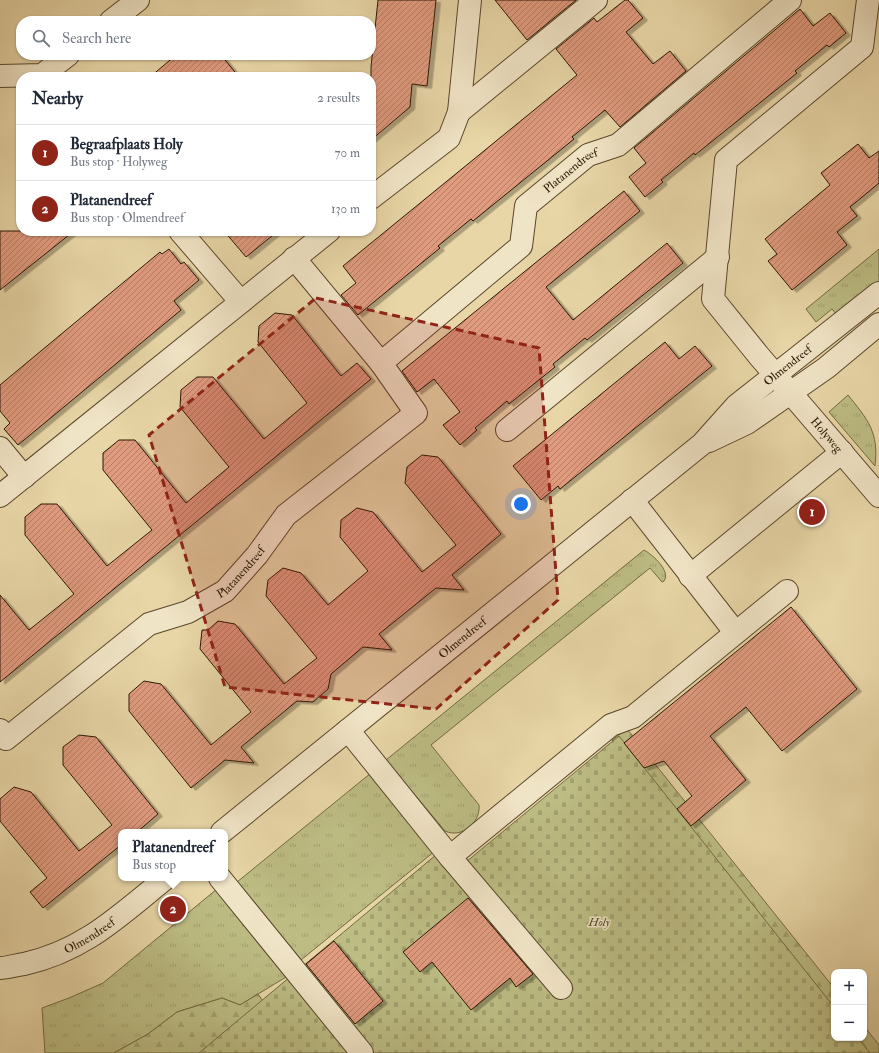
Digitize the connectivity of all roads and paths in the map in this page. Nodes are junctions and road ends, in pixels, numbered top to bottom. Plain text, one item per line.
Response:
1 (138, 0) edge
2 (470, 0) edge
3 (596, 0) edge
4 (790, 0) edge
5 (868, 0) edge
6 (117, 16) edge
7 (62, 60) edge
8 (47, 72) edge
9 (0, 76) edge
10 (16, 76) edge
11 (459, 112) junction
12 (376, 194) edge
13 (184, 236) edge
14 (323, 236) edge
15 (718, 257) junction
16 (294, 258) junction
17 (879, 293) edge
18 (241, 302) junction
19 (879, 324) edge
20 (381, 363) junction
21 (775, 374) junction
22 (790, 392) junction
23 (507, 430) dead end
24 (702, 444) junction
25 (0, 448) edge
26 (842, 452) junction
27 (24, 477) junction
28 (0, 496) edge
29 (879, 496) edge
30 (632, 500) junction
31 (690, 576) junction
32 (786, 591) dead end
33 (736, 632) junction
34 (0, 730) edge
35 (348, 730) junction
36 (226, 829) edge
37 (450, 857) junction
38 (162, 881) edge
39 (222, 881) edge
40 (0, 968) edge
41 (561, 988) dead end
42 (362, 1053) edge

1 - 6 street
2 - 11 street
3 - 11 street
4 - 20 street, Platanendreef
5 - 15 street
7 - 8 street
9 - 10 street
11 - 12 street
13 - 18 street
14 - 16 street
15 - 21 street
15 - 23 street
16 - 18 street
16 - 20 street, Platanendreef
17 - 21 street, Olmendreef
18 - 27 street
19 - 22 street, Olmendreef
20 - 34 street, Platanendreef
21 - 22 street, Holyweg
21 - 24 street, Olmendreef
22 - 24 street, Olmendreef
22 - 26 street, Holyweg
24 - 30 street, Olmendreef
25 - 27 street
26 - 29 street, Holyweg
26 - 31 street
27 - 28 street
30 - 31 street
30 - 35 street, Olmendreef
31 - 33 street
32 - 33 street
33 - 37 street
35 - 36 street, Olmendreef
35 - 37 street
37 - 41 street
38 - 40 street, Olmendreef
39 - 42 street

